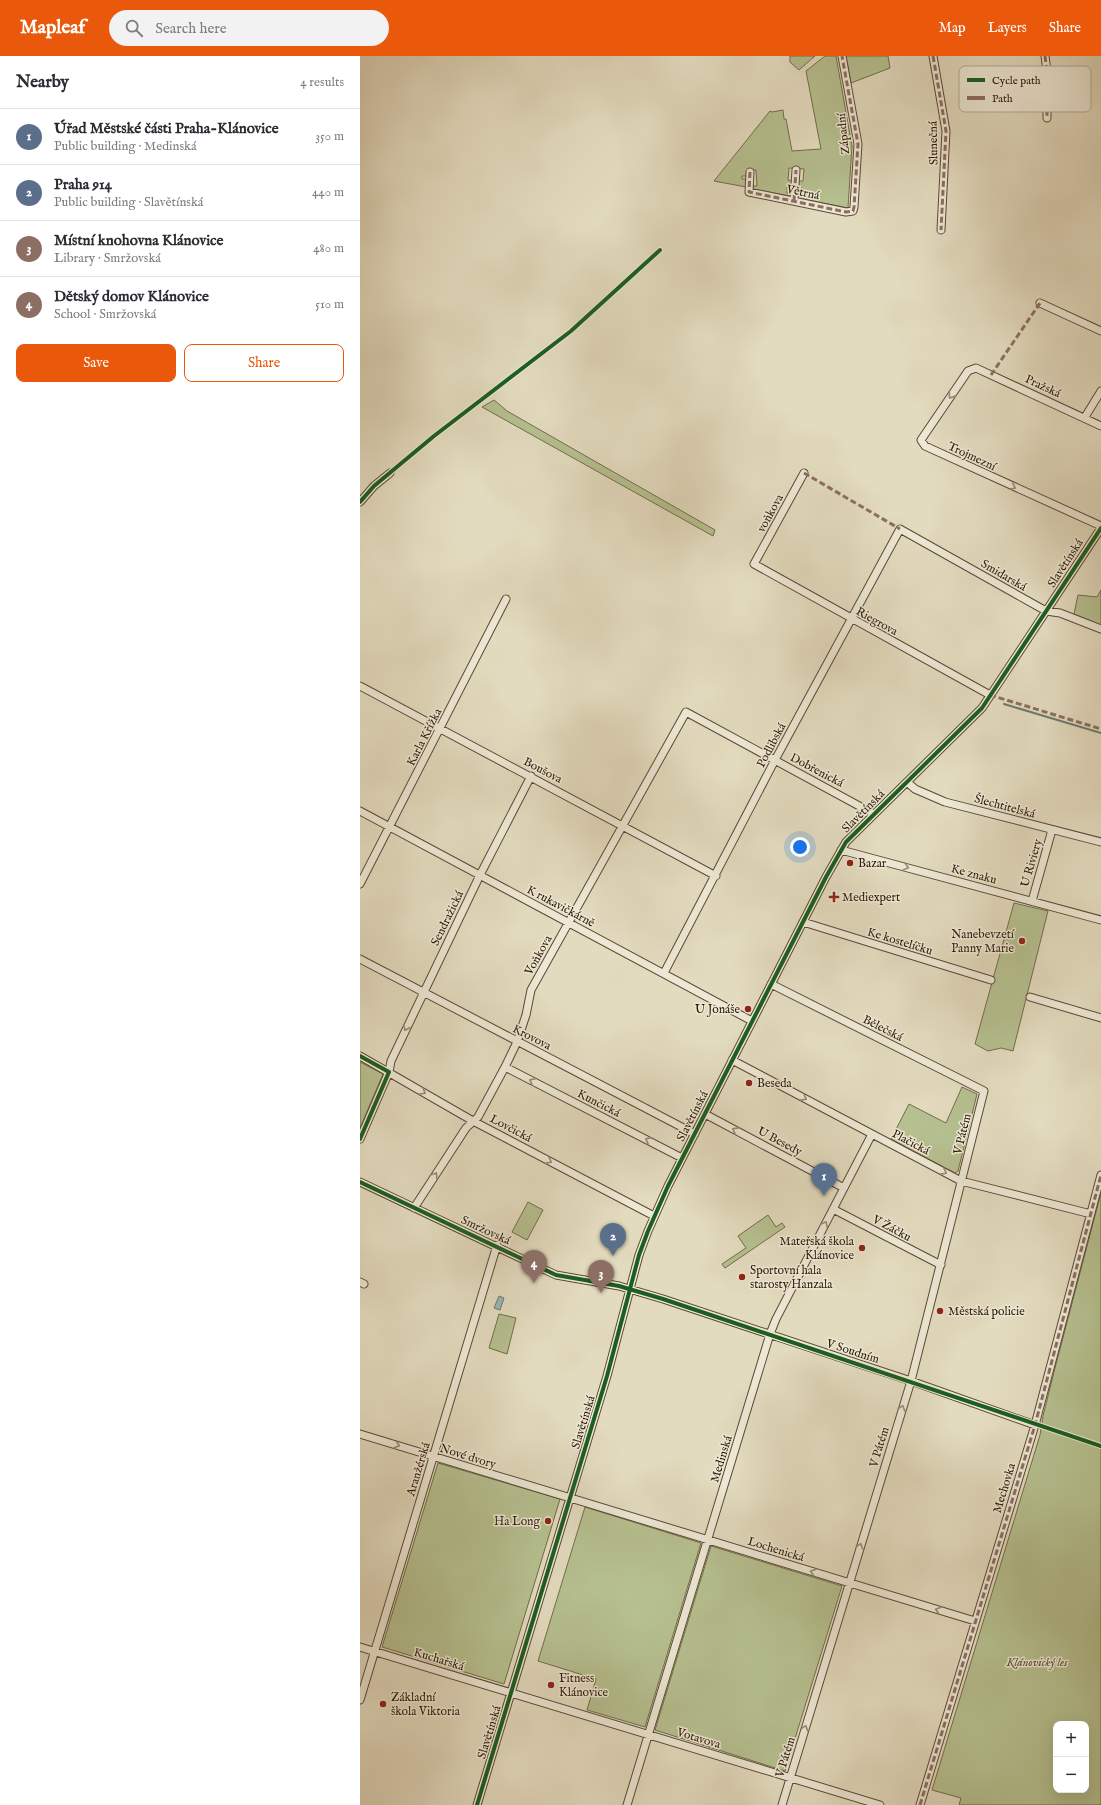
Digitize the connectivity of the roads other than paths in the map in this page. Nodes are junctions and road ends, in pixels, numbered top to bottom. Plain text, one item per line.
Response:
1 (842, 56) edge
2 (933, 56) edge
3 (1045, 56) edge
4 (1046, 66) edge
5 (1047, 112) edge
6 (1047, 118) dead end
7 (796, 170) dead end
8 (750, 172) dead end
9 (794, 201) junction
10 (853, 211) joint
11 (941, 230) dead end
12 (1040, 303) dead end
13 (1101, 331) edge
14 (976, 368) joint
15 (1101, 391) edge
16 (1085, 417) junction
17 (1101, 426) edge
18 (390, 473) dead end
19 (804, 473) dead end
20 (360, 502) edge
21 (1101, 527) edge
22 (900, 529) joint
23 (754, 564) joint
24 (506, 599) dead end
25 (1046, 611) junction
26 (851, 619) junction
27 (1101, 629) edge
28 (360, 686) edge
29 (990, 695) junction
30 (686, 712) joint
31 (441, 728) junction
32 (776, 760) junction
33 (531, 776) junction
34 (907, 782) junction
35 (360, 811) edge
36 (874, 814) junction
37 (624, 825) junction
38 (389, 827) junction
39 (1052, 830) junction
40 (1101, 842) edge
41 (841, 850) junction
42 (480, 875) junction
43 (716, 876) junction
44 (360, 884) edge
45 (1032, 901) junction
46 (1101, 920) edge
47 (803, 922) junction
48 (568, 923) junction
49 (360, 960) edge
50 (664, 973) junction
51 (991, 980) dead end
52 (771, 984) junction
53 (423, 993) junction
54 (1030, 997) dead end
55 (1101, 1018) edge
56 (752, 1021) junction
57 (517, 1042) junction
58 (360, 1056) edge
59 (732, 1060) junction
60 (505, 1067) junction
61 (389, 1072) junction
62 (984, 1091) joint
63 (705, 1114) junction
64 (473, 1121) junction
65 (694, 1134) junction
66 (872, 1134) junction
67 (360, 1139) edge
68 (682, 1158) junction
69 (1101, 1175) edge
70 (961, 1181) junction
71 (360, 1182) edge
72 (844, 1188) junction
73 (414, 1208) junction
74 (833, 1209) junction
75 (1091, 1214) junction
76 (654, 1216) junction
77 (497, 1246) junction
78 (941, 1265) junction
79 (630, 1289) junction
80 (663, 1299) joint
81 (770, 1334) junction
82 (911, 1381) junction
83 (1035, 1424) junction
84 (360, 1434) edge
85 (433, 1456) junction
86 (570, 1498) junction
87 (708, 1540) junction
88 (849, 1583) junction
89 (975, 1621) junction
90 (360, 1647) edge
91 (375, 1651) junction
92 (512, 1692) junction
93 (360, 1700) edge
94 (648, 1734) junction
95 (790, 1777) junction
96 (477, 1805) edge
97 (627, 1805) edge
98 (782, 1805) edge
99 (880, 1805) edge
100 (920, 1805) edge

1 - 10 street, Západní
2 - 11 street, Slunečná
3 - 4 street
5 - 6 street
7 - 9 street
8 - 9 street, Větrná
9 - 10 street, Větrná
12 - 13 street
14 - 16 street, Pražská
14 -> 21 street, Trojmezní
15 - 16 street
16 - 17 street, Pražská
18 - 20 street
19 - 23 street, voňkova
21 - 25 street, Slavětínská
22 - 25 street, Smidarská
22 - 26 street, Podlibská
23 - 26 street, Riegrova
24 - 31 street, Karla Křížka
25 - 27 street, Smidarská
25 - 29 street, Slavětínská
26 - 29 street, Riegrova
26 - 32 street, Podlibská
28 - 31 street, Boušova
29 - 34 street, Slavětínská
30 - 32 street, Dobřenická
30 - 37 street, Voňkova
31 - 33 street, Boušova
31 - 38 street, Karla Křížka
32 - 36 street, Dobřenická
32 - 43 street, Podlibská
33 - 37 street, Boušova
33 - 42 street, Sendražická
34 - 36 street, Slavětínská
34 - 39 street, Šlechtitelská
35 - 38 street, K rukavičkárně
36 - 41 street, Slavětínská
37 - 43 street, Boušova
37 - 48 street, Voňkova
38 - 42 street, K rukavičkárně
38 - 44 street, Karla Křížka
39 - 40 street, Šlechtitelská
39 - 45 street, U Riviery
41 -> 45 street, Ke znaku
41 - 47 street, Slavětínská
42 - 48 street, K rukavičkárně
42 - 53 street, Sendražická
43 - 50 street, Podlibská
45 - 46 street, Ke znaku
47 - 51 street, Ke kostelíčku
47 - 52 street, Slavětínská
48 - 50 street, K rukavičkárně
48 - 57 street, Voňkova
49 - 53 street, Krovova
50 - 56 street, K rukavičkárně
52 - 56 street, Slavětínská
52 - 62 street, Bělečská
53 - 57 street, Krovova
53 -> 61 street, Sendražická
54 - 55 street
56 - 59 street, Slavětínská
57 - 60 street, Voňkova
57 - 65 street, Krovova
58 - 61 street, Lovčická
59 - 63 street, Slavětínská
59 -> 66 street, Plačická
60 - 64 street, Voňkova
68 -> 60 street, Kunčická
61 -> 64 street, Lovčická
61 - 67 street, Sendražická
62 - 70 street, V Pátém
63 - 65 street, Slavětínská
72 -> 63 street, U Besedy
73 -> 64 street, Voňkova
64 -> 76 street, Lovčická
65 - 68 street, Slavětínská
66 -> 70 street, Plačická
66 - 72 street, Medinská
68 - 76 street, Slavětínská
69 - 75 street, Mechovka
70 - 75 street, Plačická
70 - 78 street, V Pátém
71 - 73 street, Smržovská
72 - 74 street, Medinská
73 - 77 street, Smržovská
74 - 78 street, V Žáčku
81 -> 74 street, Medinská
75 - 83 street, Mechovka
76 - 79 street, Slavětínská
77 - 79 street, Smržovská
77 - 85 street, Aranžérská
78 - 82 street, V Pátém
79 - 80 street, Smržovská
79 - 86 street, Slavětínská
80 - 81 street, V Soudním
81 - 82 street, V Soudním
81 - 87 street, Medinská
82 - 83 street, V Soudním
88 -> 82 street, V Pátém
83 - 89 street, Mechovka
84 -> 85 street, Nové dvory
85 - 86 street, Nové dvory
85 - 91 street, Aranžérská
86 - 87 street, Lochenická
86 - 92 street, Slavětínská
88 -> 87 street, Lochenická
87 - 94 street, Medinská
89 -> 88 street, Lochenická
95 -> 88 street, V Pátém
89 - 100 street, Mechovka
90 - 91 street, Kuchařská
91 - 92 street, Kuchařská
91 - 93 street, Aranžérská
92 - 94 street, Votavova
92 - 96 street, Slavětínská
94 - 95 street, Votavova
94 - 97 street, Medinská
95 - 98 street, V Pátém
95 - 99 street, Votavova

